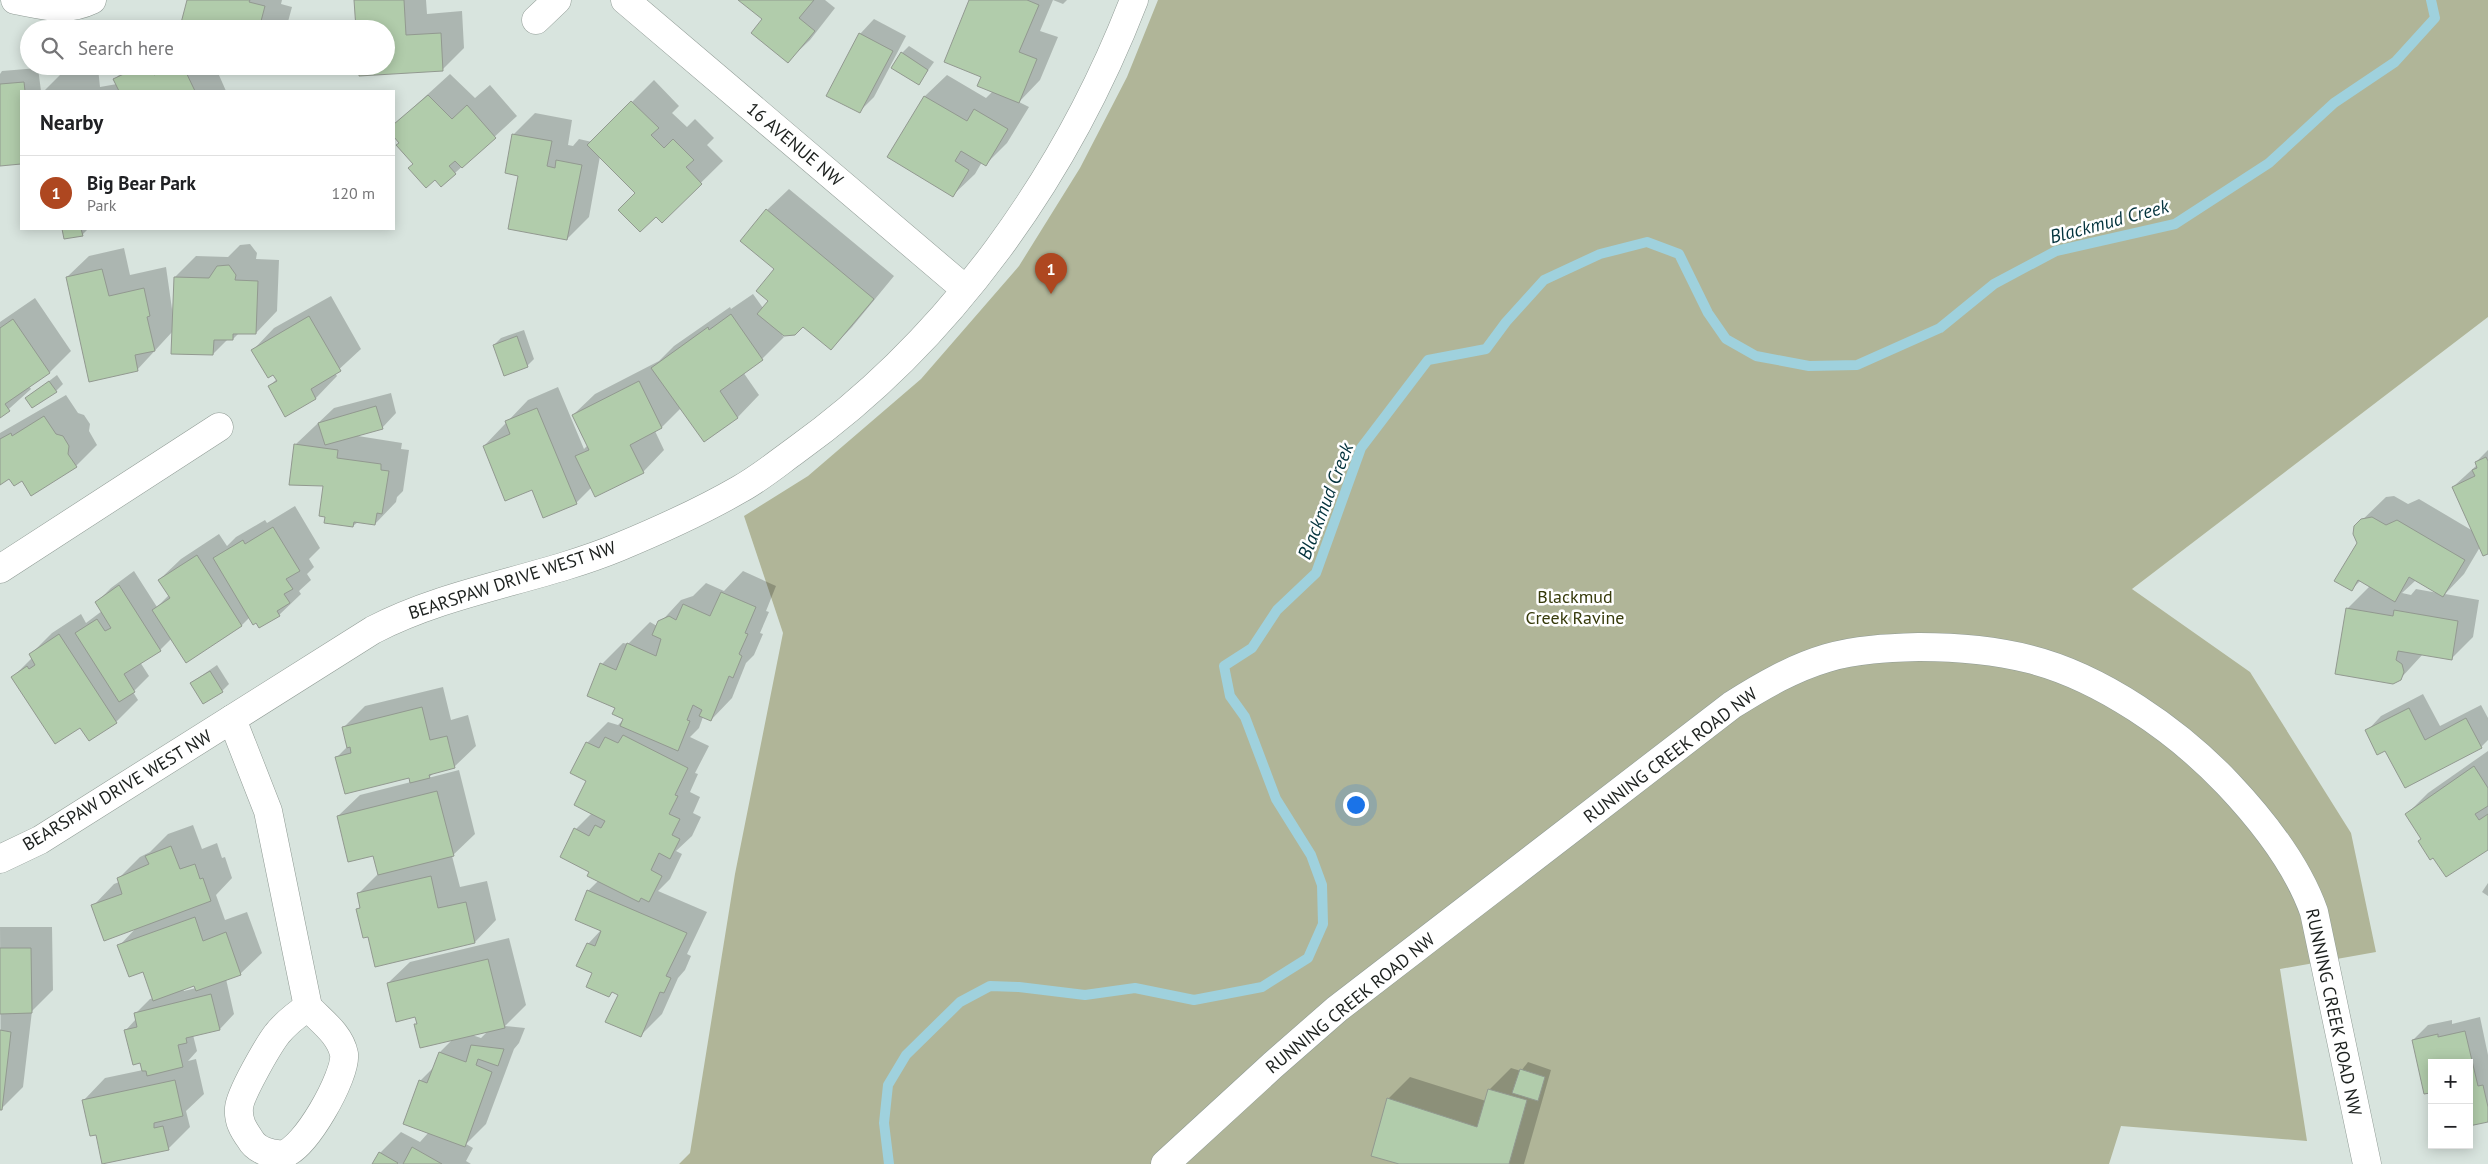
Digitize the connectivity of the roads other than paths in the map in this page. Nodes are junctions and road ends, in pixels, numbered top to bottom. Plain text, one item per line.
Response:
1 (15, 0) edge
2 (92, 0) edge
3 (557, 0) edge
4 (625, 0) edge
5 (1134, 0) edge
6 (536, 20) dead end
7 (965, 289) junction
8 (219, 427) dead end
9 (0, 569) edge
10 (232, 719) junction
11 (0, 859) edge
12 (308, 1007) junction
13 (1165, 1164) edge
14 (2367, 1164) edge

1 - 2 street
3 - 6 street
4 - 7 street, 16 AVENUE NW
5 - 7 street, BEARSPAW DRIVE WEST NW
7 - 10 street, BEARSPAW DRIVE WEST NW
8 - 9 street
10 - 11 street, BEARSPAW DRIVE WEST NW
10 - 12 street, BEARSPAW DRIVE WEST NW
12 - 12 street
13 - 14 street, RUNNING CREEK ROAD NW

